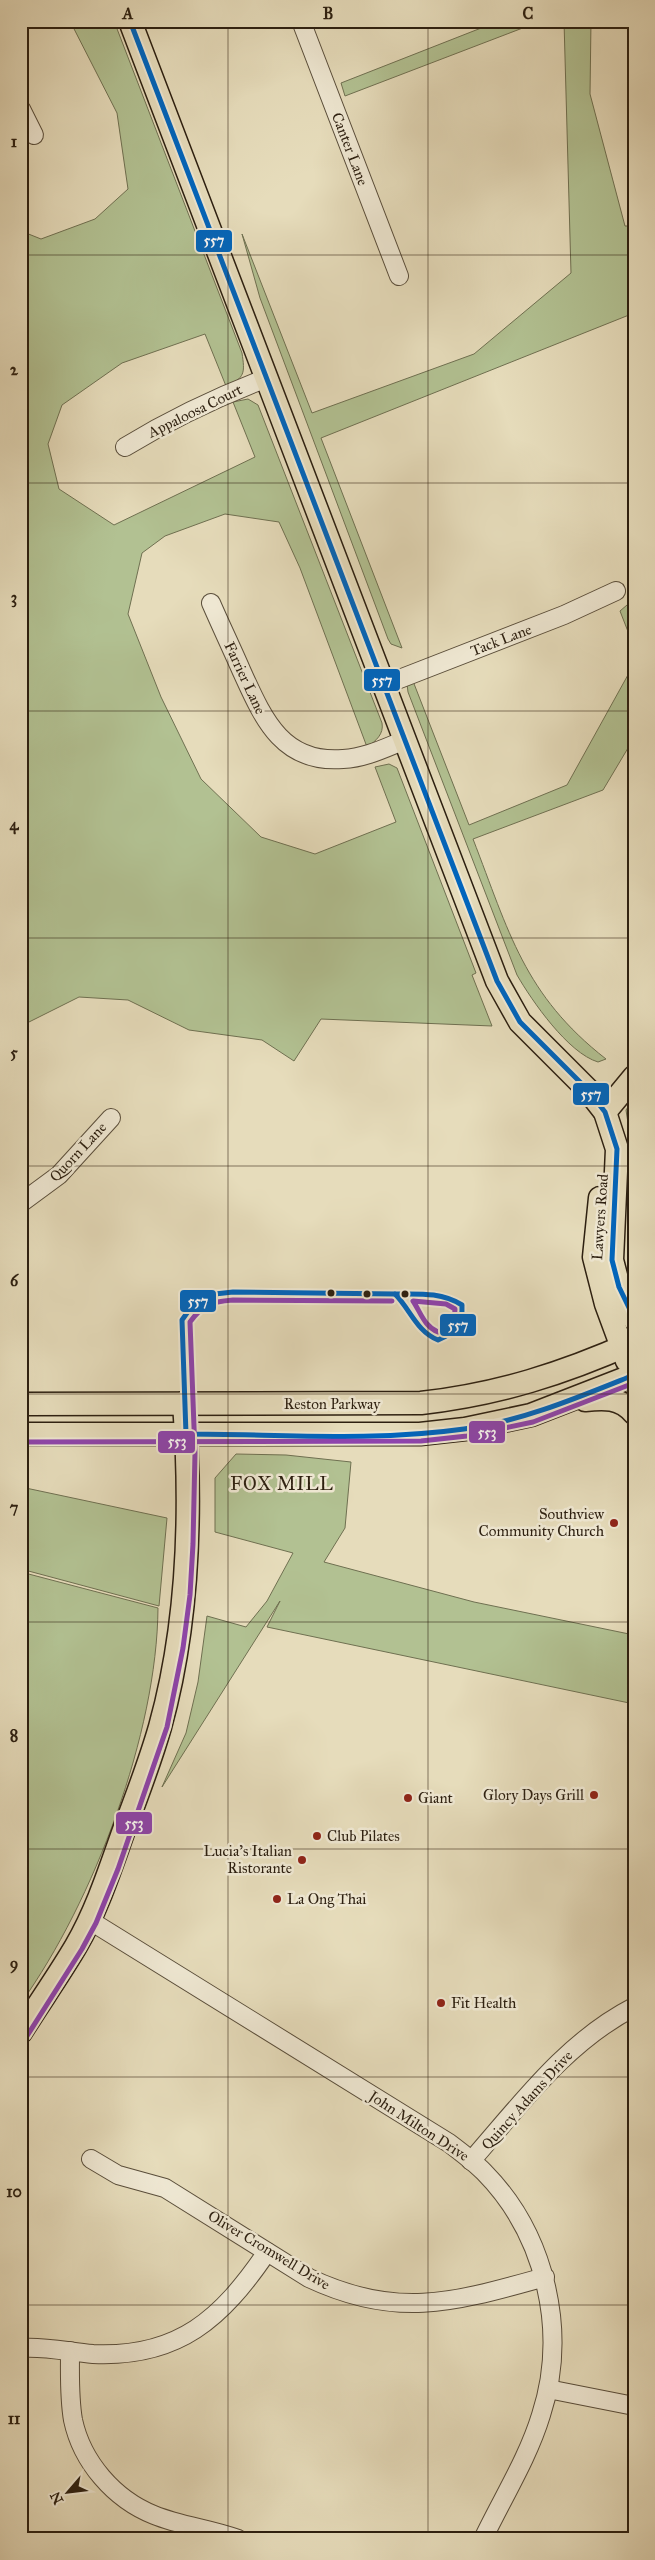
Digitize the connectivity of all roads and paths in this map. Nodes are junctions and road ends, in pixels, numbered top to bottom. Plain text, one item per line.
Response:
1 (130, 21) edge
2 (301, 21) edge
3 (21, 109) edge
4 (34, 135) dead end
5 (399, 276) dead end
6 (267, 378) junction
7 (125, 447) dead end
8 (616, 591) dead end
9 (211, 603) dead end
10 (384, 686) junction
11 (405, 740) junction
12 (634, 1077) edge
13 (605, 1112) junction
14 (110, 1118) dead end
15 (21, 1203) edge
16 (634, 1319) edge
17 (628, 1345) edge
18 (633, 1377) edge
19 (184, 1403) junction
20 (21, 1404) edge
21 (562, 1404) junction
22 (634, 1413) edge
23 (21, 1434) edge
24 (186, 1434) junction
25 (89, 1920) junction
26 (634, 2007) edge
27 (21, 2032) edge
28 (91, 2159) dead end
29 (472, 2161) junction
30 (267, 2252) junction
31 (545, 2278) junction
32 (21, 2348) edge
33 (70, 2351) junction
34 (548, 2389) junction
35 (634, 2406) edge
36 (238, 2539) edge
37 (483, 2539) edge

1 - 6 main road, Lawyers Road
2 - 5 street, Canter Lane
3 - 4 street
6 - 7 street, Appaloosa Court
6 - 10 main road, Lawyers Road
8 - 10 street, Tack Lane
9 - 11 street, Farrier Lane
10 - 11 main road, Lawyers Road
11 - 13 main road, Lawyers Road
12 - 13 main road
13 - 16 main road, Lawyers Road
13 - 17 main road, Lawyers Road
14 - 15 street, Quorn Lane
17 - 18 main road, Lawyers Road
17 - 19 main road, Reston Parkway
18 - 21 main road, Reston Parkway
19 - 20 main road, Reston Parkway
19 - 24 main road
21 - 22 main road
21 - 24 main road, Reston Parkway
23 - 24 main road, Reston Parkway
24 - 25 main road
25 - 27 main road
25 - 29 street, John Milton Drive
26 - 29 street, Quincy Adams Drive
28 - 30 street, Oliver Cromwell Drive
29 - 31 street, John Milton Drive
30 - 31 street, Oliver Cromwell Drive
30 - 33 street
31 - 34 street, John Milton Drive
32 - 33 street
33 - 36 street
34 - 35 street
34 - 37 street, John Milton Drive

